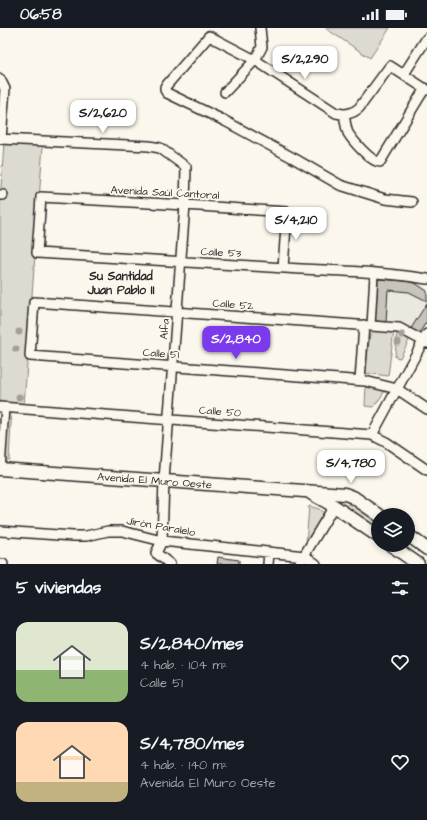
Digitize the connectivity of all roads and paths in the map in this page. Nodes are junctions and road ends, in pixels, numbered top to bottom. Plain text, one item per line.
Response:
1 (260, 28) edge
2 (427, 38) edge
3 (255, 60) junction
4 (404, 74) junction
5 (0, 79) edge
6 (2, 89) edge
7 (426, 89) edge
8 (225, 92) dead end
9 (344, 114) junction
10 (0, 139) edge
11 (412, 202) dead end
12 (185, 205) junction
13 (38, 253) joint
14 (181, 262) junction
15 (283, 268) junction
16 (374, 274) junction
17 (427, 279) edge
18 (177, 312) junction
19 (367, 325) junction
20 (426, 339) edge
21 (30, 356) joint
22 (173, 365) junction
23 (360, 380) junction
24 (396, 389) junction
25 (3, 407) edge
26 (427, 409) edge
27 (169, 419) junction
28 (372, 435) junction
29 (427, 470) edge
30 (0, 472) edge
31 (164, 480) junction
32 (309, 492) junction
33 (334, 506) junction
34 (371, 509) edge
35 (0, 530) edge
36 (371, 531) edge
37 (162, 541) junction
38 (415, 541) edge
39 (427, 549) edge
40 (401, 552) edge
41 (270, 553) junction
42 (304, 556) junction
43 (170, 564) edge
44 (268, 564) edge
45 (299, 564) edge
46 (316, 564) edge
47 (418, 564) edge

1 - 3 street
2 - 4 street
3 - 8 street
3 - 9 street
3 - 11 street
4 - 7 street
4 - 9 street
5 - 6 street
6 - 10 street
7 - 9 street
10 - 12 street, Alfa
12 - 13 street, Avenida Saúl Cantoral
12 - 14 street, Alfa
12 - 15 street, Avenida Saúl Cantoral
13 - 14 street, Calle 53
14 - 15 street, Calle 53
14 - 18 street, Alfa
15 - 16 street, Calle 53
16 - 17 street, Calle 53
16 - 19 street
18 - 19 street, Calle 52
18 - 21 street, Calle 52
18 - 22 street, Alfa
19 - 20 street, Calle 52
19 - 23 street
20 - 24 street
21 - 22 street, Calle 51
22 - 23 street, Calle 51
22 - 27 street, Alfa
23 - 24 street, Calle 51
24 - 26 street, Calle 51
24 - 28 street
25 - 27 street, Calle 50
25 - 30 street
27 - 28 street, Calle 50
27 - 31 street, Alfa
28 - 29 street, Calle 50
30 - 31 street, Avenida El Muro Oeste
31 - 32 street, Avenida El Muro Oeste
31 - 37 street, Alfa
32 - 33 street, Avenida El Muro Oeste
32 - 34 street, Avenida El Muro Oeste
33 - 36 street, Avenida El Muro Oeste
33 - 42 street
35 - 37 street, Jirón Paralelo
37 - 41 street, Jirón Paralelo
37 - 43 street, Alfa
38 - 39 street
40 - 47 street
41 - 42 street, Jirón Paralelo
41 - 44 street
42 - 45 street
42 - 46 street, Jirón Paralelo

